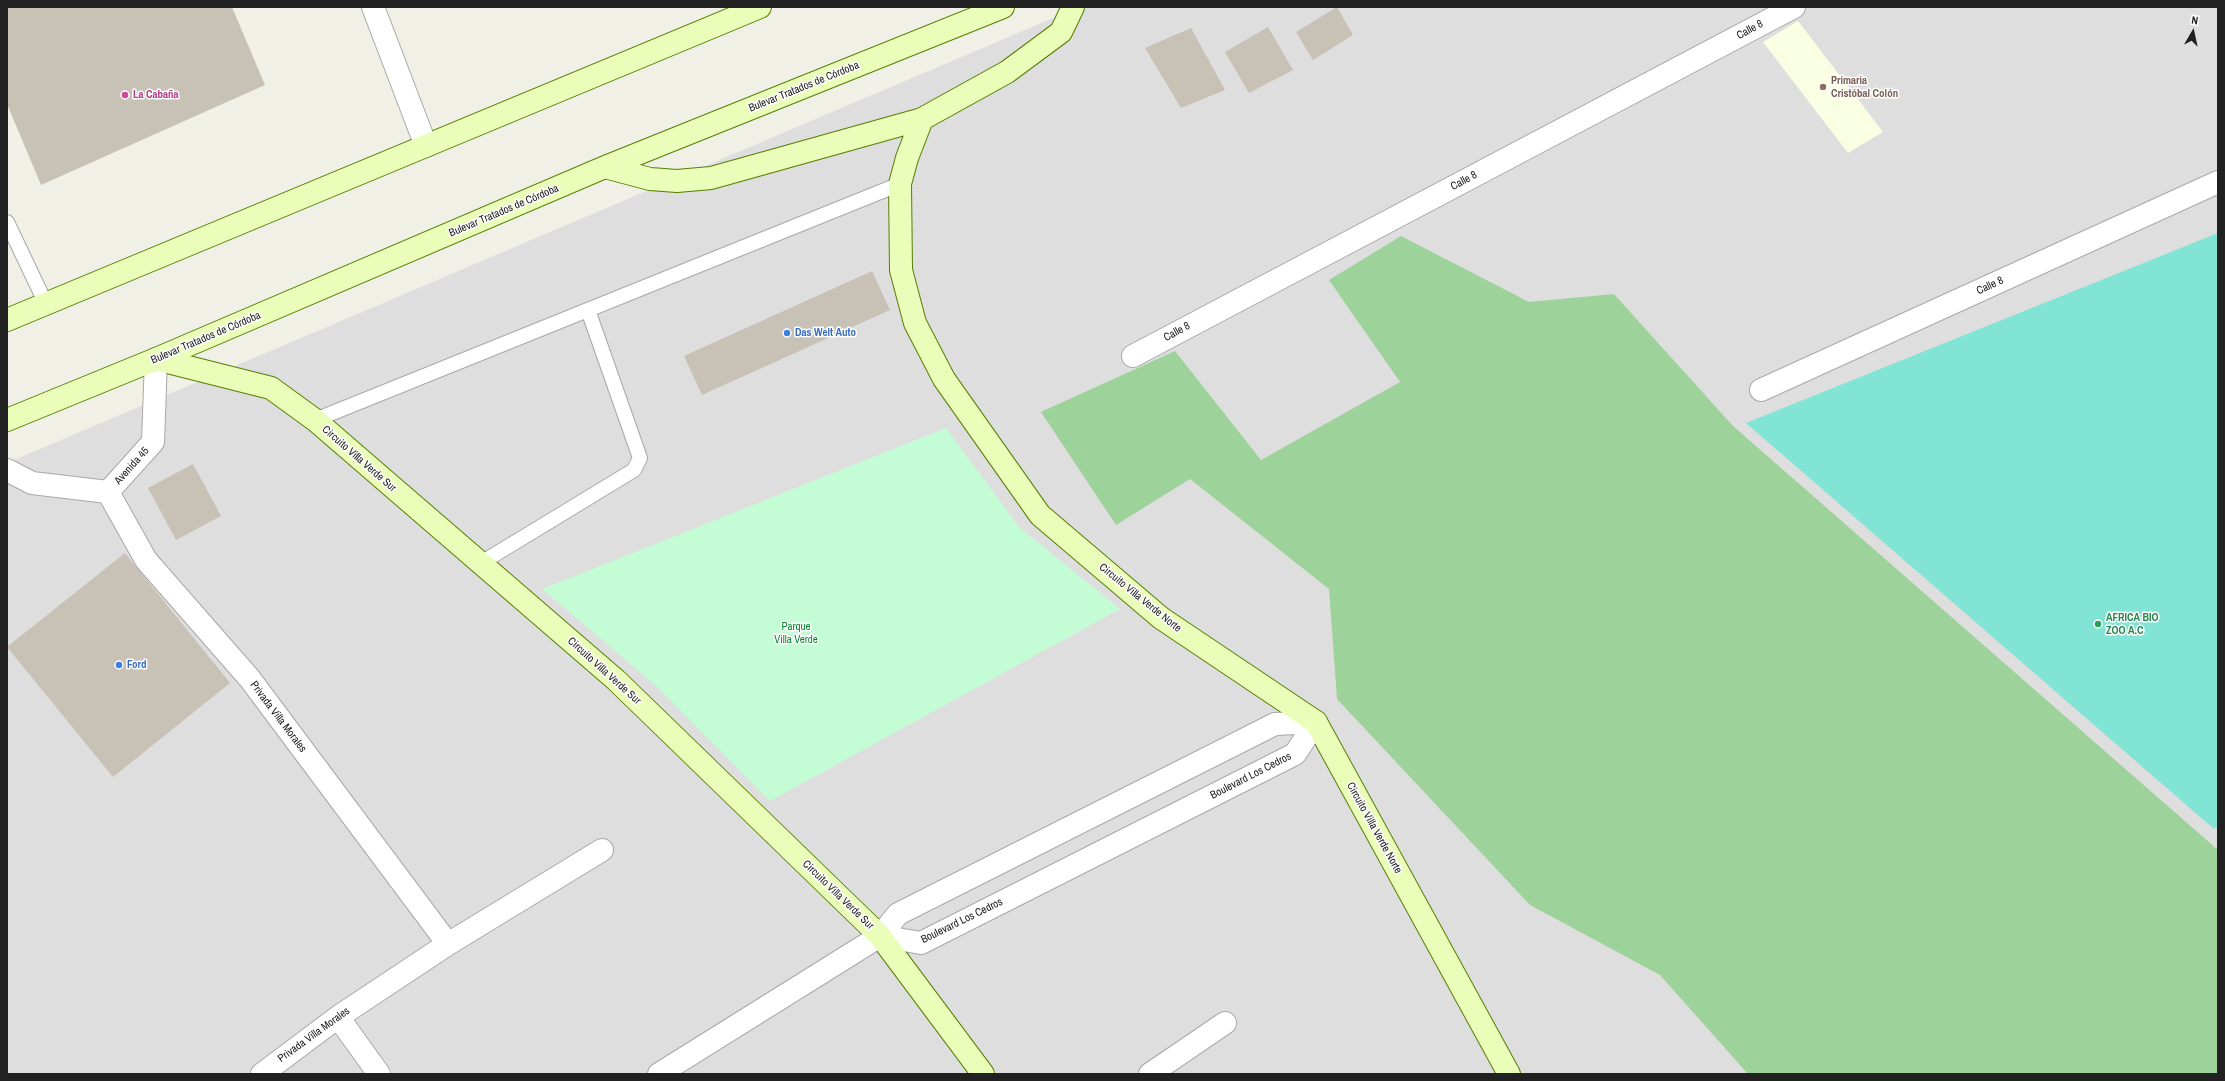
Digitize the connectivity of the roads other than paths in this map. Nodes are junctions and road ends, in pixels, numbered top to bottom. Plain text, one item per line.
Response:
1 (373, 7) edge
2 (760, 7) edge
3 (1003, 7) edge
4 (1073, 7) edge
5 (1794, 7) edge
6 (922, 119) junction
7 (426, 146) junction
8 (605, 167) junction
9 (2218, 182) edge
10 (900, 184) junction
11 (7, 222) edge
12 (46, 304) junction
13 (588, 310) junction
14 (7, 320) edge
15 (1133, 356) dead end
16 (156, 359) junction
17 (1761, 390) dead end
18 (7, 420) edge
19 (315, 420) junction
20 (7, 470) edge
21 (108, 492) junction
22 (480, 563) junction
23 (1316, 722) junction
24 (602, 850) dead end
25 (880, 936) junction
26 (448, 944) junction
27 (338, 1017) junction
28 (1225, 1023) dead end
29 (262, 1074) edge
30 (379, 1074) edge
31 (659, 1074) edge
32 (984, 1074) edge
33 (1150, 1074) edge
34 (1509, 1074) edge

1 - 7 street
2 - 7 main road
3 - 8 main road, Bulevar Tratados de Córdoba
4 - 6 main road
5 - 15 street, Calle 8
6 - 8 main road
6 - 10 main road, Circuito Villa Verde Norte
7 - 12 main road
8 - 16 main road, Bulevar Tratados de Córdoba
9 - 17 street, Calle 8
10 - 13 lane
10 - 23 main road, Circuito Villa Verde Norte
11 - 12 lane
12 - 14 main road
13 - 19 lane
13 - 22 lane
16 - 18 main road, Bulevar Tratados de Córdoba
16 - 19 main road, Circuito Villa Verde Sur
16 - 21 street, Avenida 45
19 - 22 main road, Circuito Villa Verde Sur
20 - 21 street, Avenida 45
21 - 26 street, Privada Villa Morales
22 - 25 main road, Circuito Villa Verde Sur
23 - 25 street
23 - 25 street, Boulevard Los Cedros
23 - 34 main road, Circuito Villa Verde Norte
24 - 26 street, Privada Villa Morales
25 - 31 street
25 - 32 main road, Circuito Villa Verde Sur
26 - 27 street, Privada Villa Morales
27 - 29 street, Privada Villa Morales
27 - 30 street
28 - 33 street

